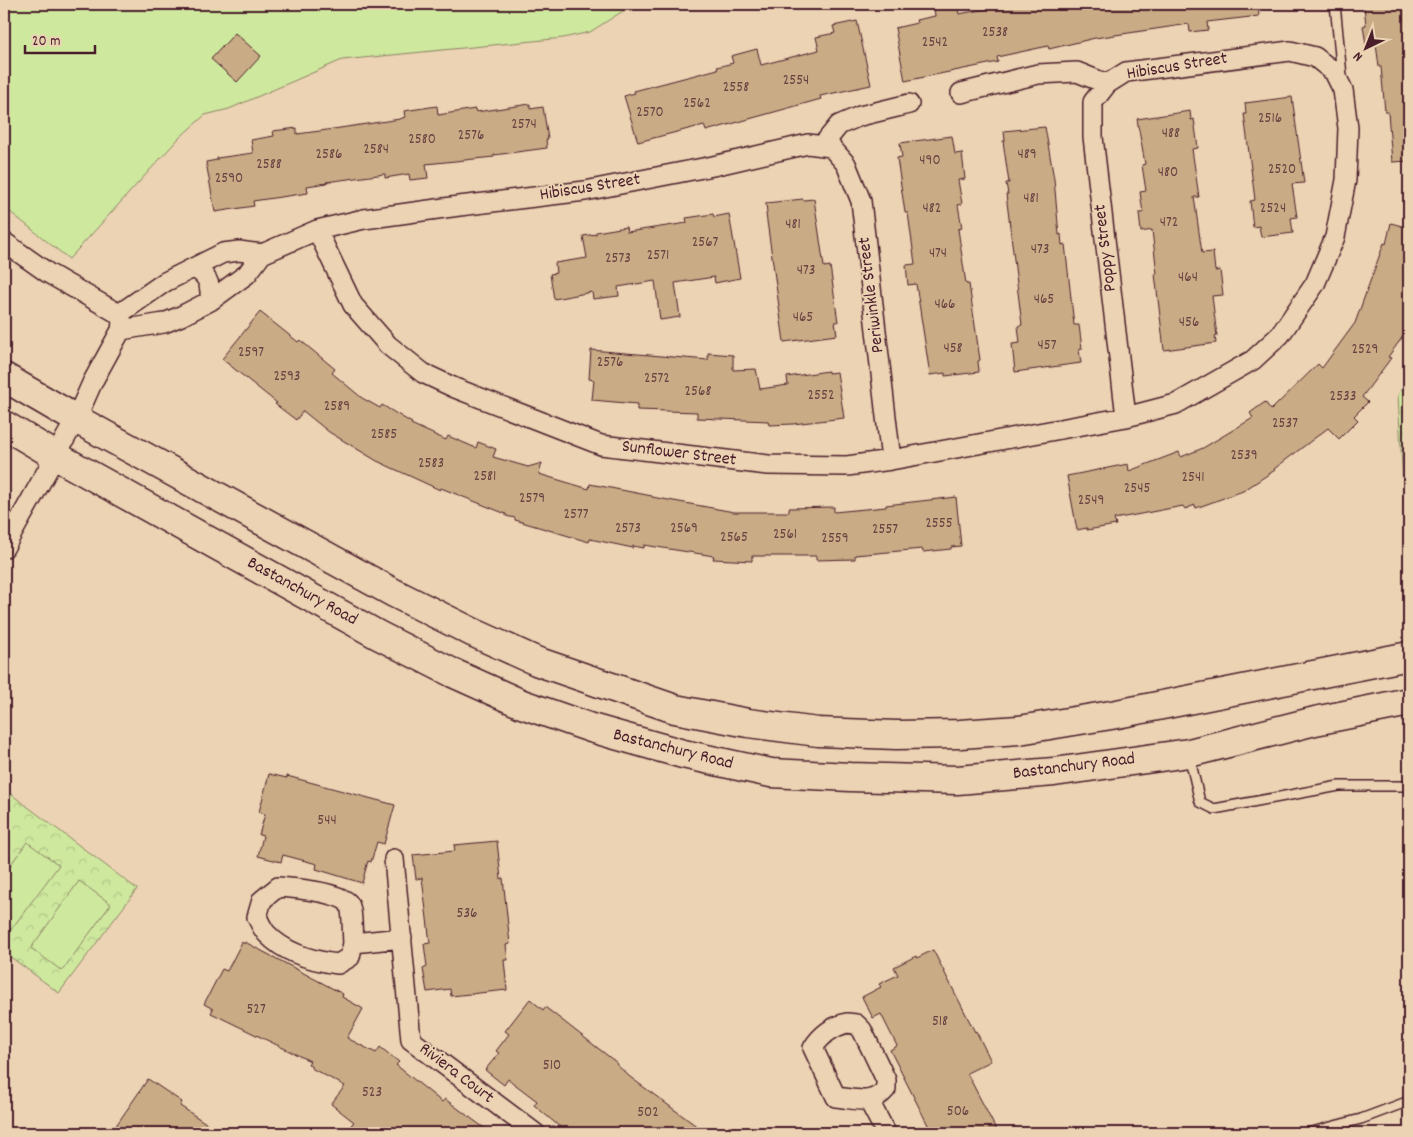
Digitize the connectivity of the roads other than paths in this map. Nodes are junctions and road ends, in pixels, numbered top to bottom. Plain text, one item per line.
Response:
1 (1335, 4) edge
2 (1334, 72) joint
3 (1107, 84) junction
4 (1343, 90) junction
5 (961, 93) dead end
6 (909, 104) dead end
7 (822, 146) junction
8 (317, 230) junction
9 (4, 242) edge
10 (262, 254) junction
11 (193, 268) junction
12 (210, 301) junction
13 (120, 322) junction
14 (4, 377) edge
15 (1126, 416) junction
16 (76, 419) junction
17 (4, 425) edge
18 (56, 456) junction
19 (891, 460) junction
20 (4, 548) edge
21 (1409, 656) edge
22 (1409, 702) edge
23 (1189, 753) junction
24 (1409, 786) edge
25 (394, 859) dead end
26 (402, 938) junction
27 (353, 943) junction
28 (869, 1101) dead end
29 (1409, 1101) edge
30 (535, 1133) edge
31 (886, 1133) edge
32 (1308, 1133) edge

1 - 4 lane
2 - 3 street, Hibiscus Street
2 - 4 street, Sunflower Street
3 - 5 street, Hibiscus Street
3 - 15 street, Poppy Street
4 - 15 street, Sunflower Street
6 - 7 street
7 - 8 street, Hibiscus Street
7 - 19 street, Periwinkle Street
8 - 10 street, Hibiscus Street
8 - 19 street, Sunflower Street
9 - 13 street
10 - 11 street, Hibiscus Street
10 - 12 street, Hibiscus Street
11 - 12 street
11 - 13 street, Hibiscus Street
12 - 13 street, Hibiscus Street
13 - 16 street
14 - 16 main road
15 - 19 street, Sunflower Street
16 - 18 street
16 - 21 main road
17 - 18 main road, Bastanchury Road
18 - 20 street
18 - 23 main road, Bastanchury Road
22 - 23 main road, Bastanchury Road
23 - 24 lane
25 - 26 street, Riviera Court
26 - 27 street
26 - 30 street, Riviera Court
27 - 27 street
28 - 31 street
29 - 32 lane

